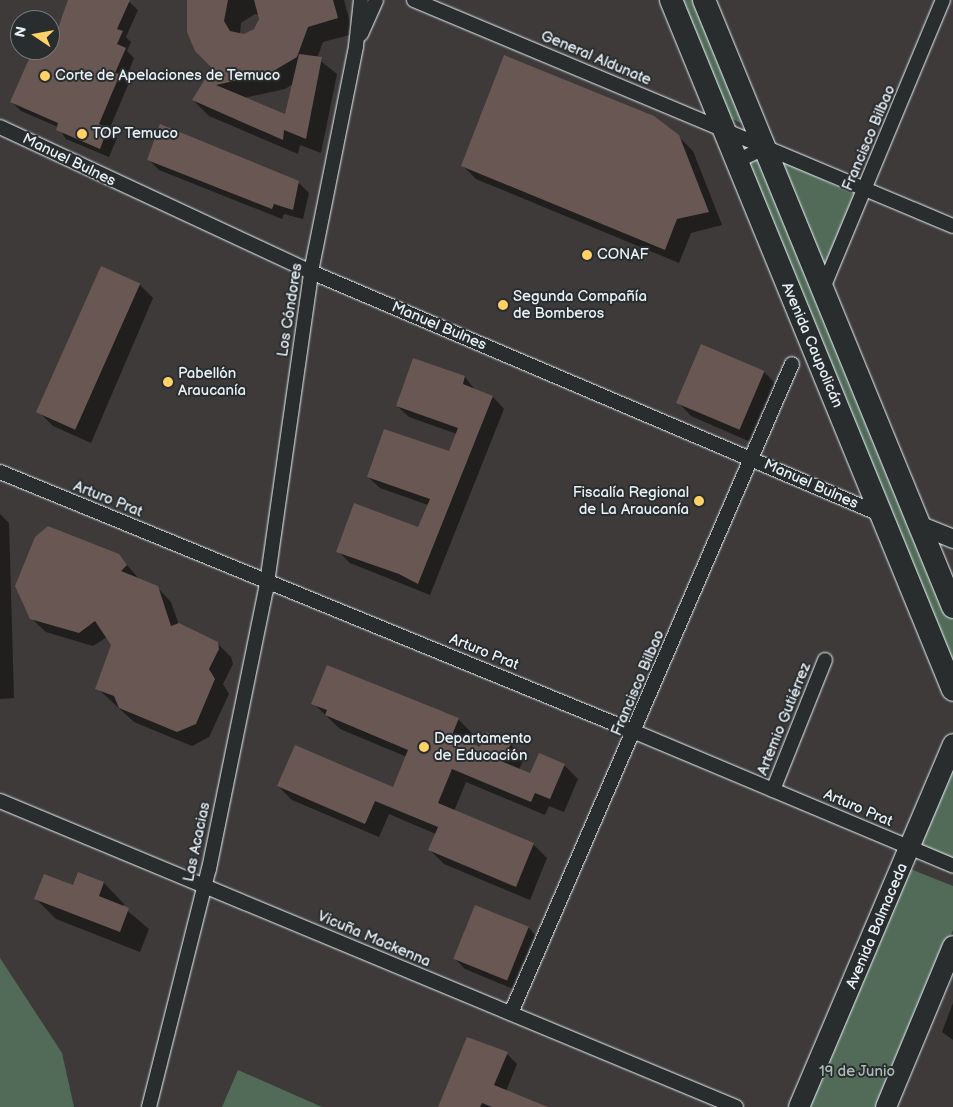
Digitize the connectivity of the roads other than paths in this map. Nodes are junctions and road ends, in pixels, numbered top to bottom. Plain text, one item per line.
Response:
1 (360, 0) edge
2 (376, 0) edge
3 (414, 0) edge
4 (671, 0) edge
5 (704, 0) edge
6 (943, 0) edge
7 (356, 46) junction
8 (0, 127) edge
9 (721, 128) junction
10 (766, 147) junction
11 (735, 162) junction
12 (865, 190) junction
13 (953, 226) edge
14 (311, 272) junction
15 (823, 288) junction
16 (792, 364) dead end
17 (751, 458) junction
18 (0, 472) edge
19 (870, 486) junction
20 (882, 515) junction
21 (919, 525) junction
22 (953, 539) edge
23 (267, 581) junction
24 (953, 607) edge
25 (825, 660) dead end
26 (953, 690) edge
27 (635, 732) junction
28 (953, 744) edge
29 (773, 790) junction
30 (0, 801) edge
31 (910, 848) junction
32 (953, 866) edge
33 (204, 886) junction
34 (953, 946) edge
35 (511, 1013) junction
36 (149, 1107) edge
37 (736, 1107) edge
38 (799, 1107) edge
39 (886, 1107) edge

1 - 7 street, Los Cóndores
2 - 7 street, Los Cóndores
3 - 9 street, General Aldunate
4 - 9 main road, Avenida Caupolicán
5 - 10 main road, Avenida Caupolicán
6 - 12 street, Francisco Bilbao
7 - 14 street, Los Cóndores
8 - 14 street, Manuel Bulnes
9 - 10 street, General Aldunate
9 - 11 main road, Avenida Caupolicán
10 - 11 street
10 - 12 street, General Aldunate
10 - 15 main road, Avenida Caupolicán
11 - 19 main road, Avenida Caupolicán
12 - 13 street, General Aldunate
12 - 15 street, Francisco Bilbao
14 - 17 street, Manuel Bulnes
14 - 23 street, Los Cóndores
15 - 21 main road, Avenida Caupolicán
16 - 17 street, Francisco Bilbao
17 - 20 street, Manuel Bulnes
17 - 27 street, Francisco Bilbao
18 - 23 street, Arturo Prat
19 - 20 main road, Avenida Caupolicán
19 - 21 main road
20 - 26 main road, Avenida Caupolicán
21 - 22 street
21 - 24 main road, Avenida Caupolicán
23 - 27 street, Arturo Prat
23 - 33 street, Las Acacias
25 - 29 street, Artemio Gutiérrez
27 - 29 street, Arturo Prat
27 - 35 street, Francisco Bilbao
28 - 31 main road, Avenida Balmaceda
29 - 31 street, Arturo Prat
30 - 33 street, Vicuña Mackenna
31 - 32 street, Arturo Prat
31 - 38 main road, Avenida Balmaceda
33 - 35 street, Vicuña Mackenna
33 - 36 street, Las Acacias
34 - 39 main road
35 - 37 street, Vicuña Mackenna

